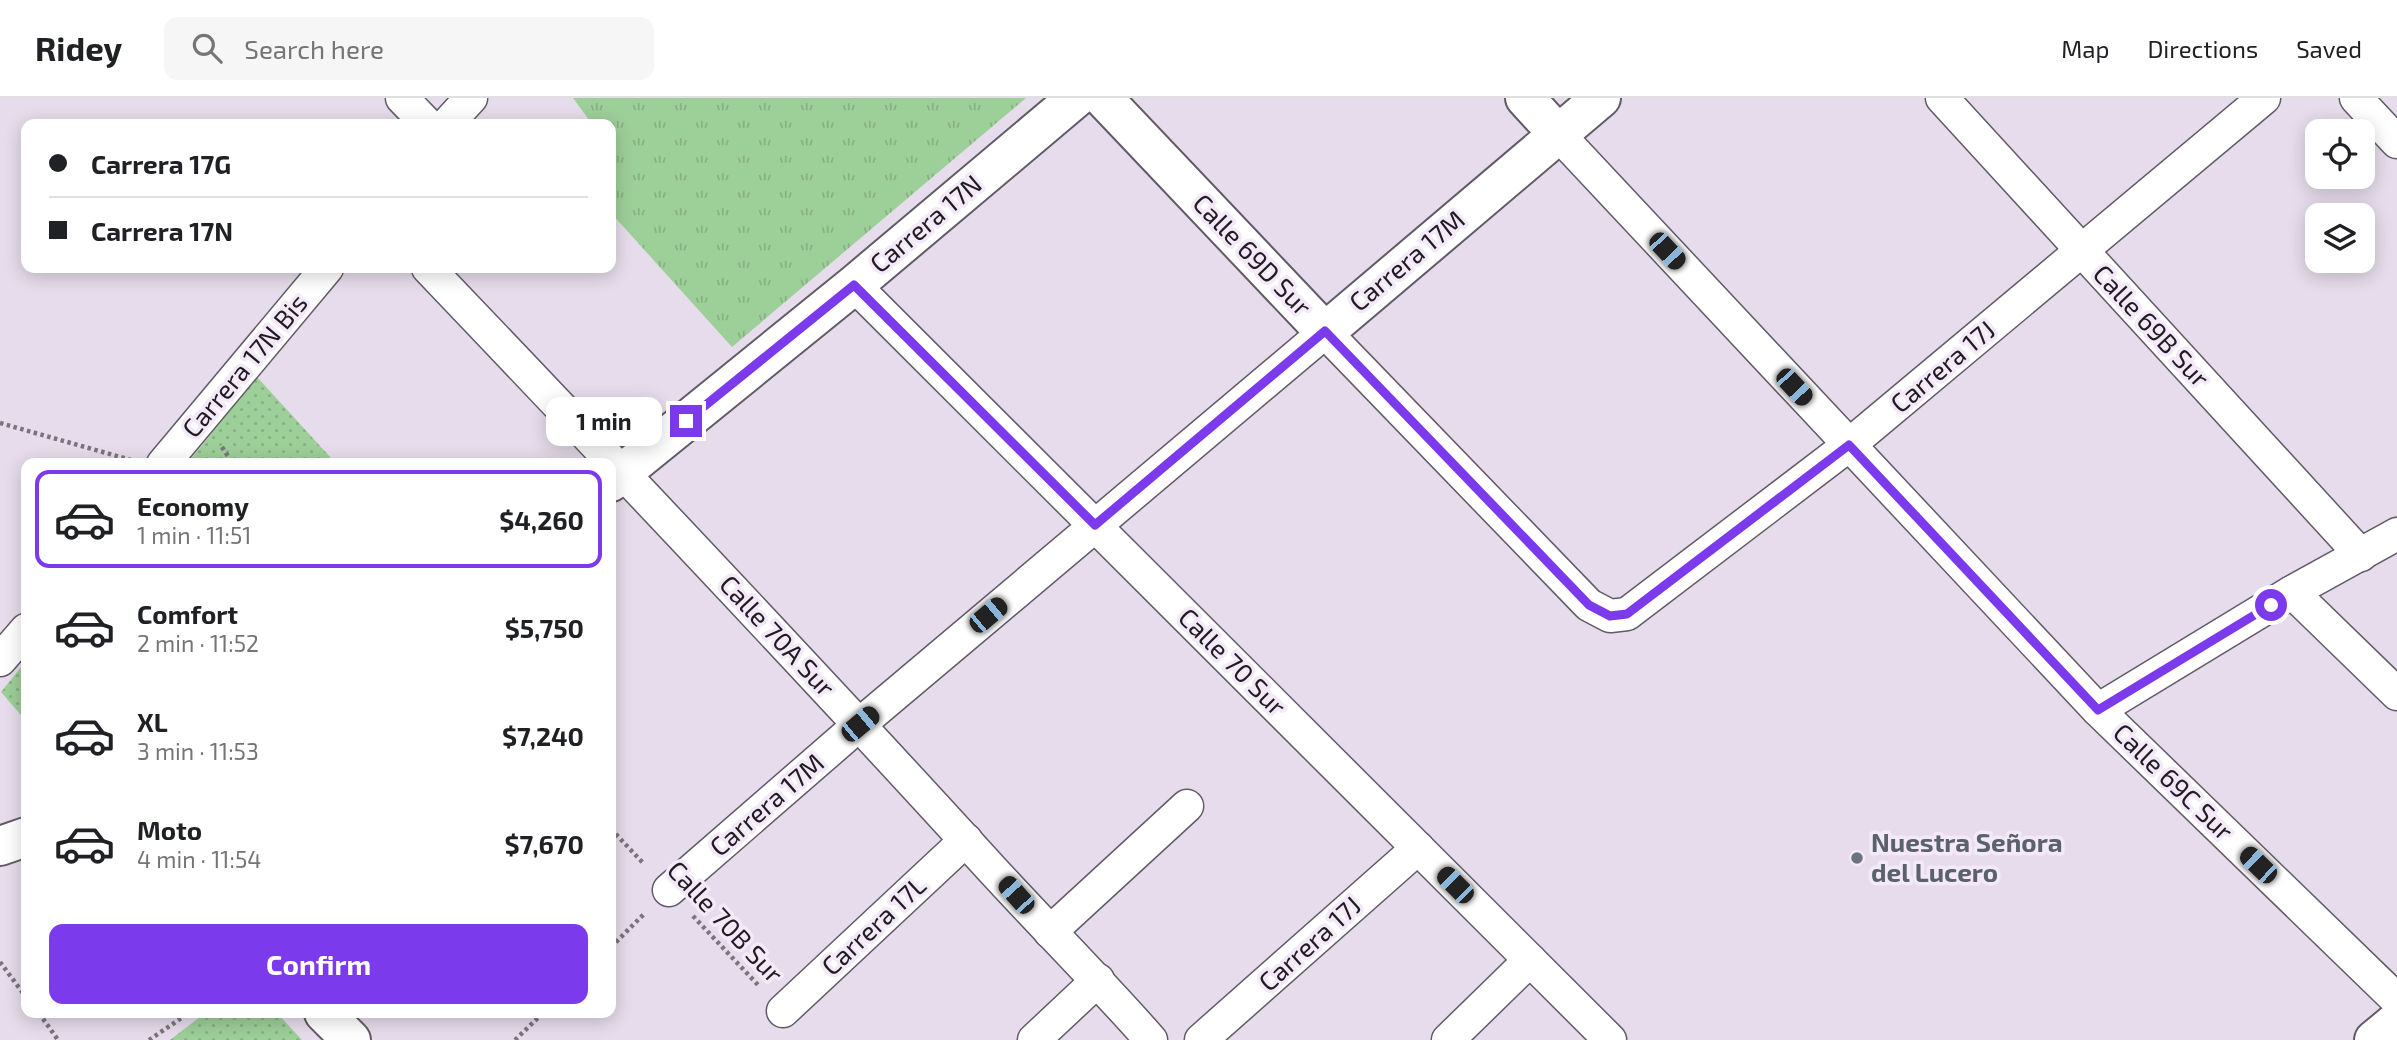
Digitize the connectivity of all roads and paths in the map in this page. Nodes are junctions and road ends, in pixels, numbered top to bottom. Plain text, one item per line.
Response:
1 (402, 98) edge
2 (1076, 98) edge
3 (1103, 98) edge
4 (1525, 98) edge
5 (1601, 98) edge
6 (1942, 98) edge
7 (2264, 98) edge
8 (2356, 98) edge
9 (422, 119) edge
10 (1558, 134) junction
11 (2397, 142) edge
12 (2082, 250) junction
13 (323, 273) edge
14 (433, 273) edge
15 (854, 285) junction
16 (1325, 331) junction
17 (0, 423) edge
18 (1849, 445) junction
19 (125, 458) edge
20 (168, 458) edge
21 (600, 458) edge
22 (617, 477) edge
23 (1095, 525) junction
24 (2397, 534) edge
25 (2361, 555) junction
26 (2292, 592) junction
27 (1610, 616) joint
28 (21, 635) edge
29 (0, 660) edge
30 (2397, 694) edge
31 (2098, 710) junction
32 (860, 724) junction
33 (1187, 806) dead end
34 (616, 834) edge
35 (21, 839) edge
36 (966, 840) junction
37 (0, 846) edge
38 (1418, 848) junction
39 (669, 890) junction
40 (1050, 932) junction
41 (616, 942) edge
42 (1530, 960) junction
43 (0, 962) edge
44 (1098, 979) junction
45 (21, 990) edge
46 (2397, 1000) edge
47 (783, 1011) joint
48 (42, 1018) edge
49 (182, 1018) edge
50 (329, 1018) edge
51 (538, 1018) edge
52 (2397, 1021) edge
53 (58, 1040) edge
54 (149, 1040) edge
55 (351, 1040) edge
56 (515, 1040) edge
57 (1034, 1040) edge
58 (1151, 1040) edge
59 (1201, 1040) edge
60 (1448, 1040) edge
61 (1610, 1040) edge
62 (2374, 1040) edge

1 - 9 street
2 - 15 street, Carrera 17N
3 - 16 street, Calle 69D Sur
4 - 10 street, Calle 69C Sur
5 - 10 street, Carrera 17M
6 - 12 street, Calle 69B Sur
7 - 12 street, Carrera 17J
8 - 11 street
10 - 16 street, Carrera 17M
10 - 18 street, Calle 69C Sur
12 - 18 street, Carrera 17J
12 - 25 street, Calle 69B Sur
13 - 20 street, Carrera 17N Bis
14 - 21 street, Calle 70A Sur
15 - 22 street, Carrera 17N
15 - 23 street, Calle 70 Sur
16 - 23 street, Carrera 17M
16 - 27 street, Calle 69D Sur
17 - 19 path
18 - 27 street, Carrera 17J
18 - 31 street, Calle 69C Sur
22 - 32 street, Calle 70A Sur
23 - 32 street, Carrera 17M
23 - 38 street, Calle 70 Sur
24 - 25 street
25 - 26 street
26 - 30 street
26 - 31 street
28 - 29 street
31 - 46 street, Calle 69C Sur
32 - 36 street, Calle 70A Sur
32 - 39 street, Carrera 17M
33 - 40 street
34 - 39 path, Calle 70B Sur
35 - 37 street
36 - 40 street, Calle 70A Sur
36 - 47 street, Carrera 17L
38 - 42 street, Calle 70 Sur
38 - 59 street, Carrera 17J
39 - 41 path
39 - 47 path, Calle 70B Sur
40 - 44 street, Calle 70A Sur
42 - 60 street
42 - 61 street, Calle 70 Sur
43 - 45 path
44 - 57 street
44 - 58 street, Calle 70A Sur
48 - 53 path
49 - 54 path
50 - 55 street
51 - 56 path
52 - 62 street

